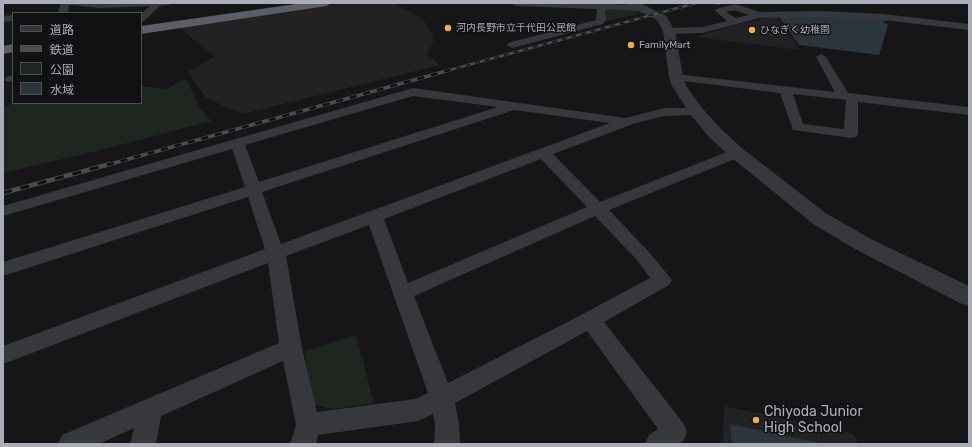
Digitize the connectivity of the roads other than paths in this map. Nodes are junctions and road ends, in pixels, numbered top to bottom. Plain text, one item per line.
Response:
1 (72, 3) edge
2 (158, 3) edge
3 (166, 3) edge
4 (326, 3) edge
5 (515, 3) edge
6 (125, 4) edge
7 (636, 6) edge
8 (601, 7) junction
9 (759, 15) junction
10 (142, 18) edge
11 (735, 22) junction
12 (969, 27) edge
13 (142, 30) edge
14 (669, 31) junction
15 (512, 45) dead end
16 (821, 57) dead end
17 (676, 77) junction
18 (786, 90) junction
19 (848, 97) junction
20 (513, 107) junction
21 (696, 111) junction
22 (969, 111) edge
23 (628, 121) junction
24 (238, 142) junction
25 (543, 152) junction
26 (737, 153) junction
27 (255, 190) junction
28 (597, 209) junction
29 (3, 211) edge
30 (374, 216) junction
31 (276, 254) junction
32 (3, 269) edge
33 (403, 293) junction
34 (969, 297) edge
35 (590, 320) junction
36 (291, 348) junction
37 (3, 354) edge
38 (442, 398) junction
39 (150, 408) junction
40 (305, 434) edge
41 (71, 444) edge
42 (143, 444) edge
43 (447, 444) edge
44 (658, 444) edge

1 - 6 street
2 - 3 street
2 - 6 street
2 - 10 street
4 - 13 highway
5 - 8 street
7 - 8 street
7 - 14 street
8 - 15 street
9 - 11 street
9 - 11 street
9 - 12 street
11 - 14 street
14 - 17 street
16 - 19 street
17 - 18 street
17 - 21 street
18 - 19 street
18 - 19 street
19 - 22 street
20 - 23 street
20 - 24 street
20 - 27 street
21 - 23 street
21 - 26 street
23 - 25 street
24 - 27 street
24 - 29 street
25 - 28 street
25 - 30 street
26 - 28 street
26 - 34 street
27 - 31 street
27 - 32 street
28 - 33 street
28 - 35 street
30 - 31 street
30 - 33 street
31 - 36 street
31 - 37 street
33 - 38 street
35 - 38 street
35 - 44 street
36 - 39 street
36 - 40 street
38 - 40 street
38 - 43 street
39 - 41 street
39 - 42 street

